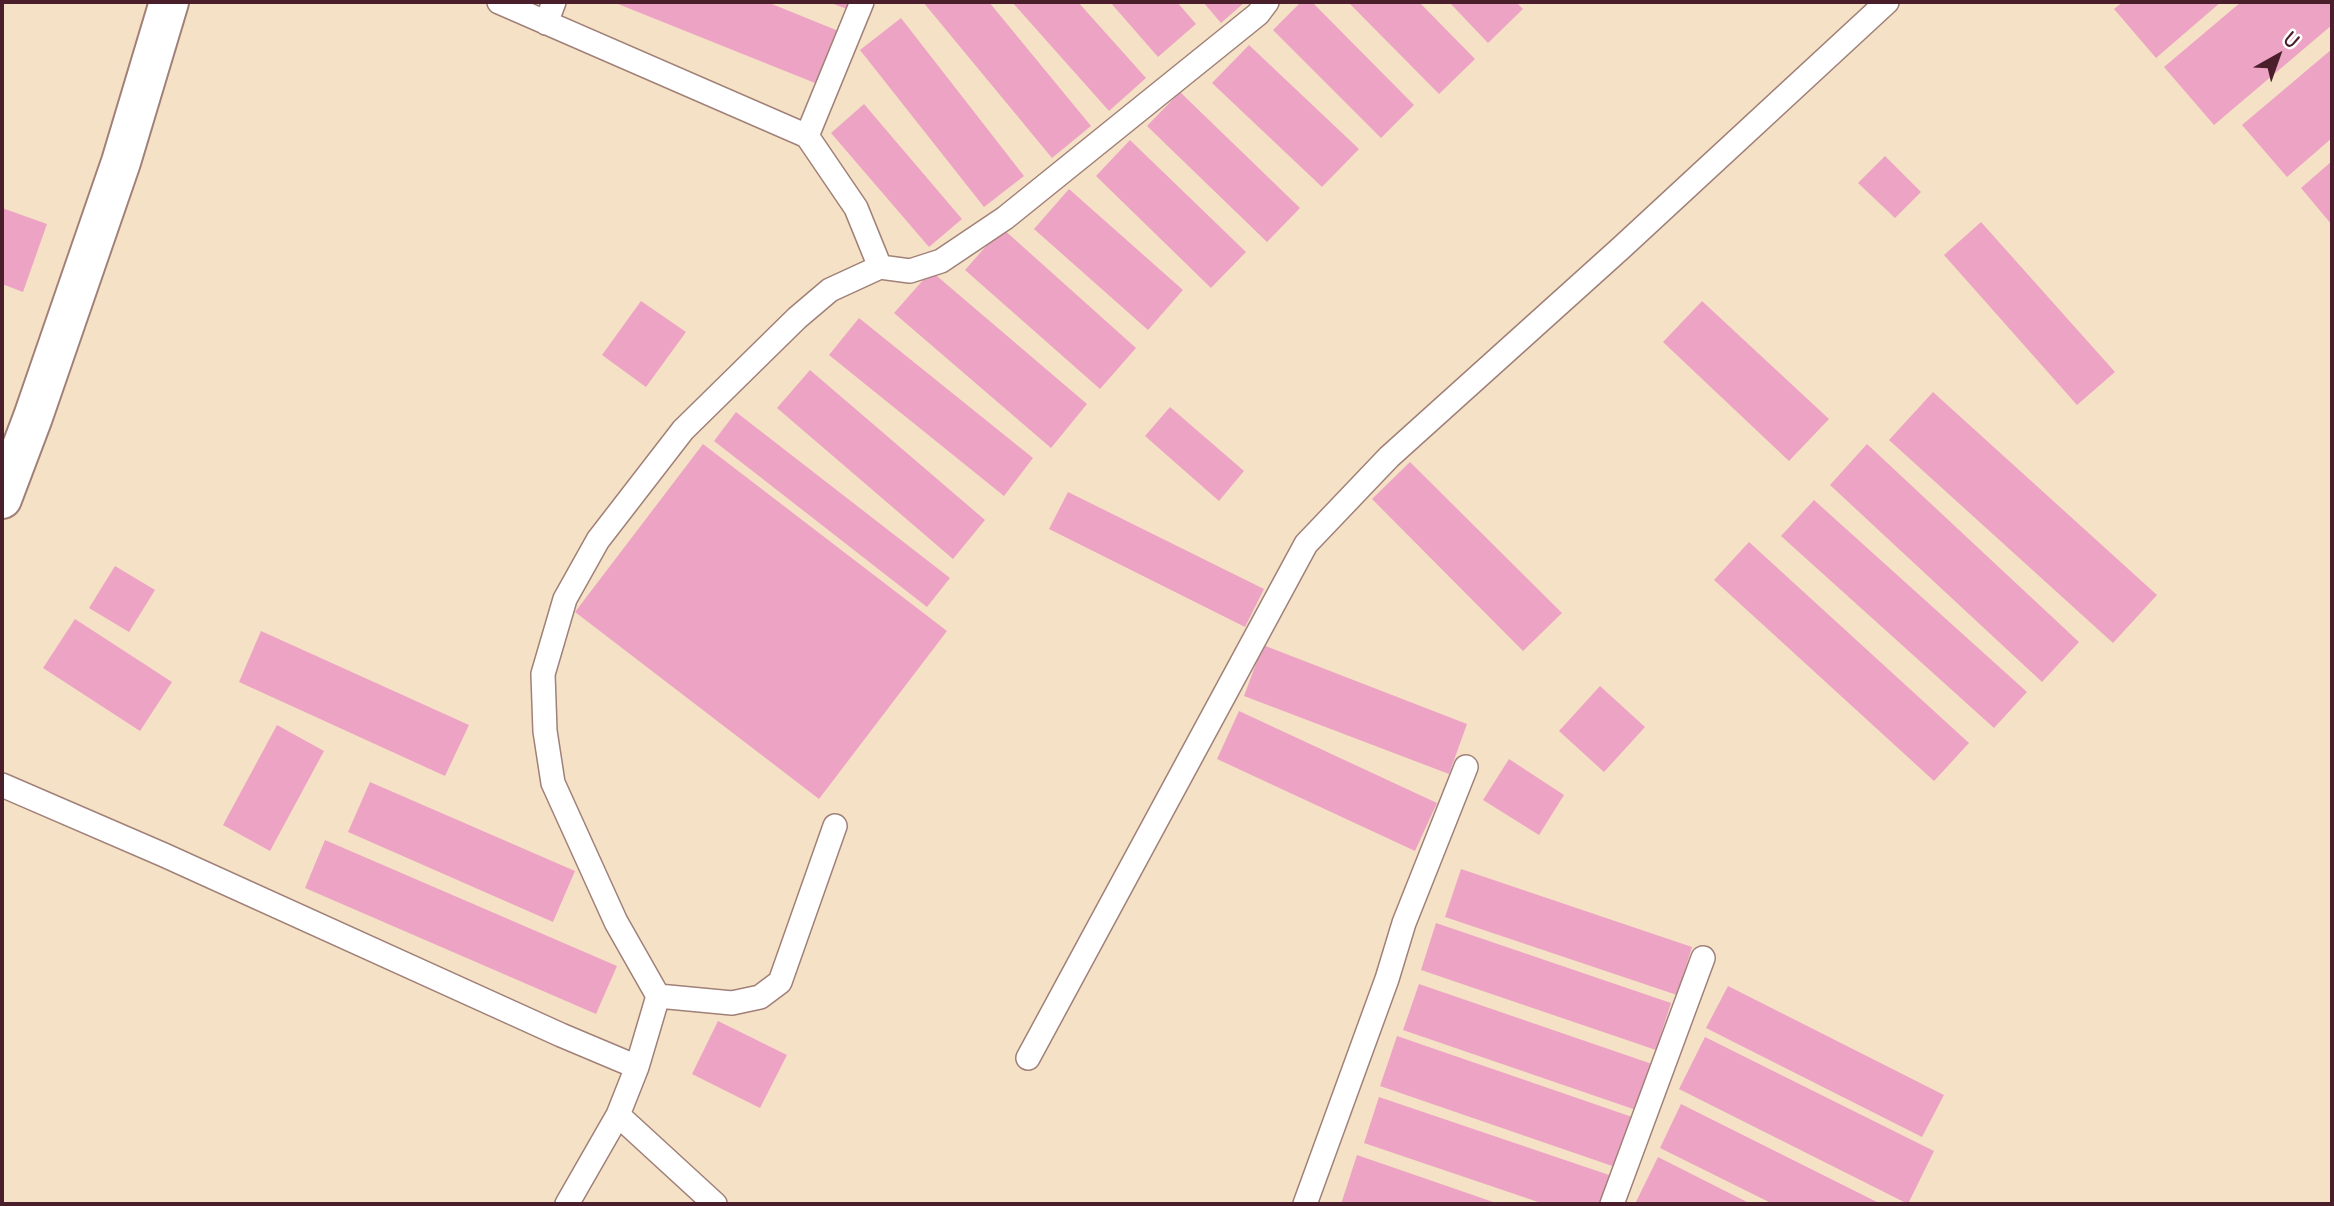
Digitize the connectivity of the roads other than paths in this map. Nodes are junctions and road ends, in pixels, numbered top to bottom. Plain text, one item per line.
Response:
1 (169, 2) edge
2 (499, 2) edge
3 (862, 2) edge
4 (1267, 2) edge
5 (1887, 2) edge
6 (550, 12) edge
7 (807, 136) junction
8 (880, 267) junction
9 (2, 499) edge
10 (1466, 766) dead end
11 (2, 785) edge
12 (835, 826) dead end
13 (1703, 958) dead end
14 (658, 996) junction
15 (1028, 1058) dead end
16 (637, 1067) junction
17 (618, 1115) junction
18 (566, 1204) edge
19 (715, 1204) edge
20 (1305, 1204) edge
21 (1612, 1204) edge

1 - 9 street
2 - 6 lane
3 - 7 lane
4 - 8 lane
5 - 15 lane
6 - 7 lane
7 - 8 lane
8 - 14 lane
10 - 20 lane
11 - 16 lane
12 - 14 lane
13 - 21 lane
14 - 16 lane
16 - 17 lane
17 - 18 lane
17 - 19 lane

